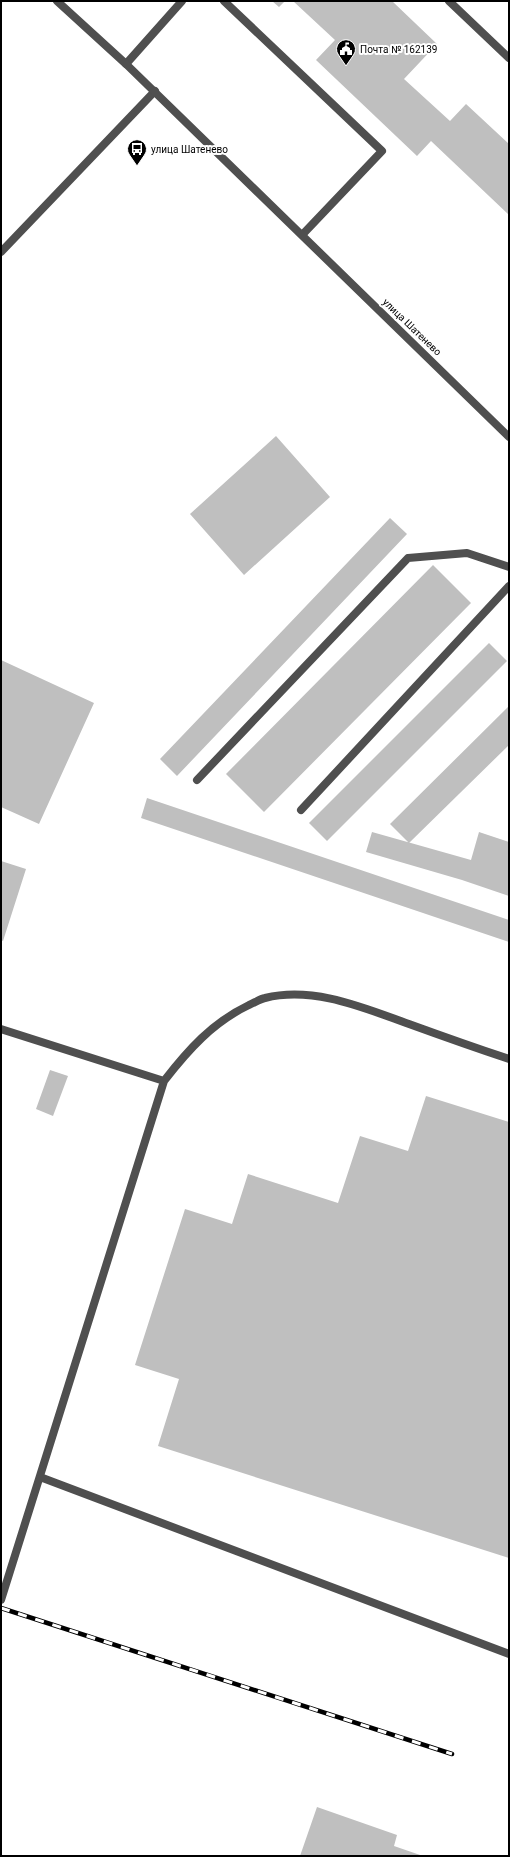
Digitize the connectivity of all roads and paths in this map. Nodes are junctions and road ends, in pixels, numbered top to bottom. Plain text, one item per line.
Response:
1 (57, 1) edge
2 (182, 1) edge
3 (224, 1) edge
4 (448, 1) edge
5 (509, 58) edge
6 (126, 64) junction
7 (155, 92) junction
8 (303, 234) junction
9 (1, 252) edge
10 (509, 437) edge
11 (509, 567) edge
12 (509, 586) edge
13 (197, 780) dead end
14 (301, 810) dead end
15 (1, 1028) edge
16 (509, 1059) edge
17 (164, 1081) junction
18 (40, 1477) junction
19 (1, 1600) edge
20 (509, 1654) edge

1 - 6 street, улица Шатенево
2 - 6 street
3 - 8 street
4 - 5 street
6 - 7 street, улица Шатенево
7 - 8 street, улица Шатенево
7 - 9 street
8 - 10 street, улица Шатенево
11 - 13 street
12 - 14 street
15 - 17 street
16 - 17 street
17 - 18 street
18 - 19 street
18 - 20 street

